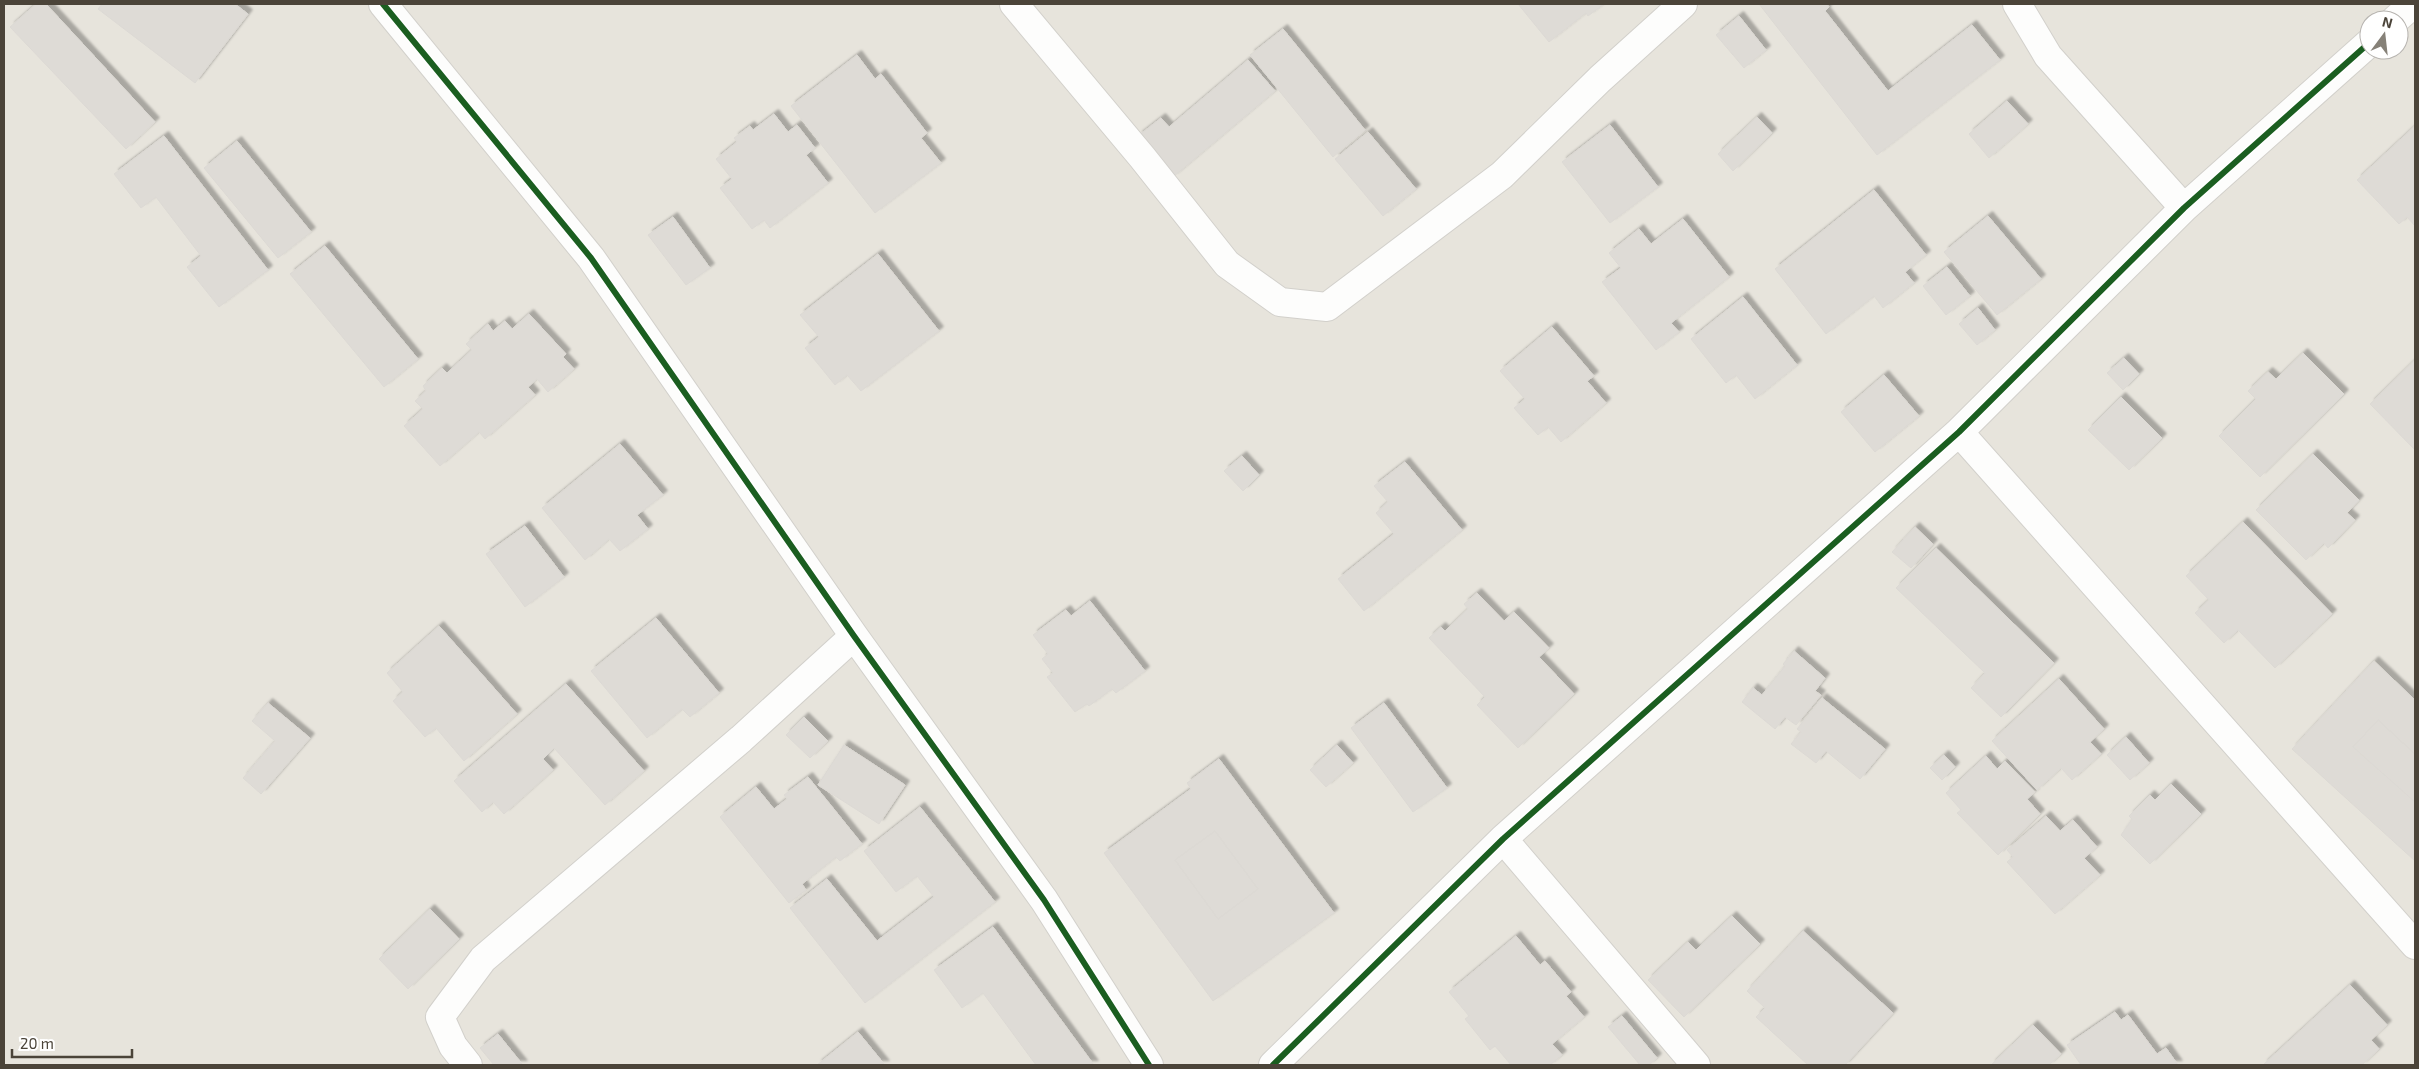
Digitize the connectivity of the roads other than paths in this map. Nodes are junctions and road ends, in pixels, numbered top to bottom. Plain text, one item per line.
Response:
1 (382, 4) edge
2 (1014, 4) edge
3 (1683, 4) edge
4 (2017, 4) edge
5 (2359, 52) edge
6 (2184, 208) junction
7 (1959, 432) junction
8 (854, 636) junction
9 (1503, 839) junction
10 (2415, 945) edge
11 (468, 1065) edge
12 (1149, 1065) edge
13 (1273, 1065) edge
14 (1696, 1065) edge

1 - 8 street
2 - 3 street
4 - 6 street
5 - 6 street
6 - 7 street
7 - 9 street
7 - 10 street
8 - 11 street
8 - 12 street
9 - 13 street
9 - 14 street

